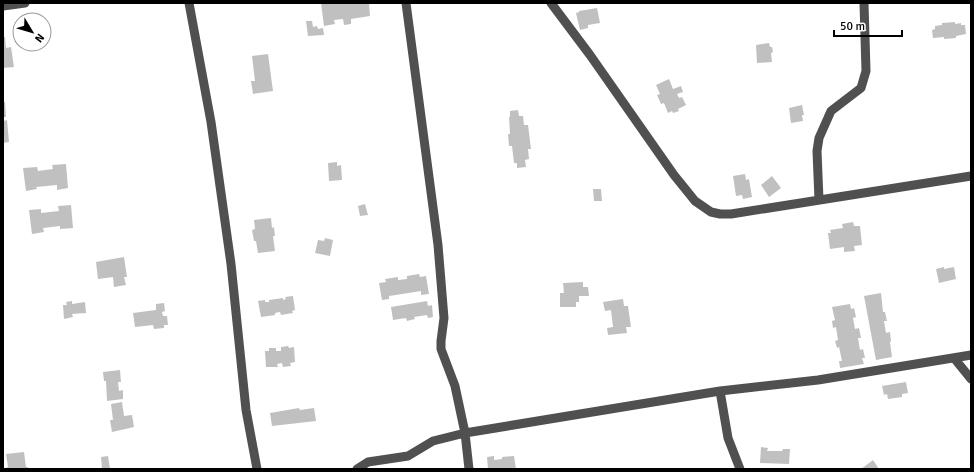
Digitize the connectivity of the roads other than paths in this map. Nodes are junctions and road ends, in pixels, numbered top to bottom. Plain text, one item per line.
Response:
1 (25, 3) edge
2 (189, 3) edge
3 (406, 3) edge
4 (551, 3) edge
5 (864, 3) edge
6 (3, 6) edge
7 (971, 176) edge
8 (818, 200) junction
9 (971, 355) edge
10 (954, 358) junction
11 (971, 379) edge
12 (720, 391) junction
13 (465, 433) junction
14 (257, 469) edge
15 (357, 469) edge
16 (469, 469) edge
17 (740, 469) edge

1 - 6 street
2 - 14 street
3 - 13 street
4 - 8 street
5 - 8 street
7 - 8 street
9 - 10 street
10 - 11 street
10 - 12 street
12 - 13 street
12 - 17 street
13 - 15 street
13 - 16 street

